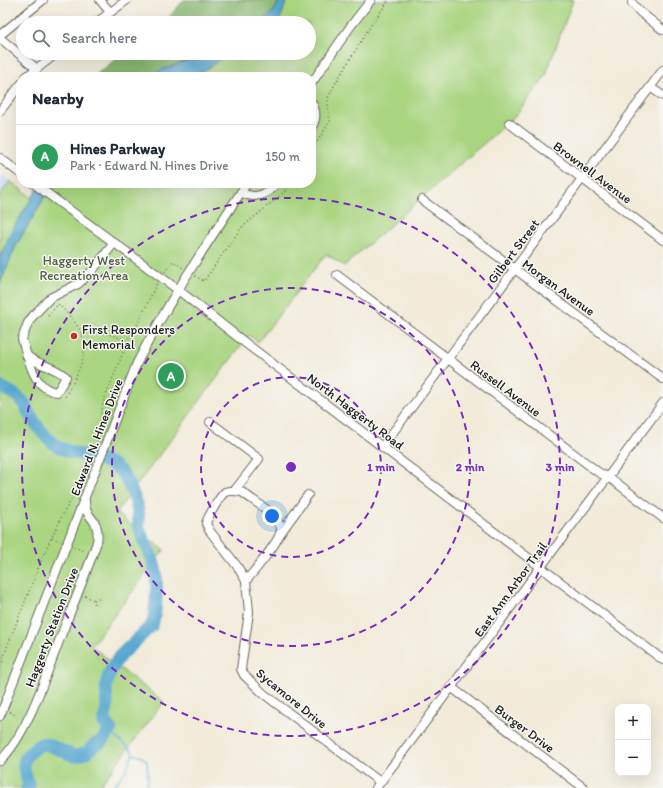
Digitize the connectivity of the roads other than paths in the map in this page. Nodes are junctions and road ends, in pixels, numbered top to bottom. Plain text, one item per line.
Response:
1 (43, 0) edge
2 (100, 0) edge
3 (127, 0) edge
4 (371, 0) edge
5 (632, 3) dead end
6 (110, 12) junction
7 (23, 16) edge
8 (105, 16) edge
9 (16, 21) edge
10 (663, 30) edge
11 (0, 34) edge
12 (0, 38) edge
13 (16, 51) edge
14 (26, 60) edge
15 (48, 60) edge
16 (37, 69) junction
17 (663, 70) edge
18 (33, 72) edge
19 (316, 77) edge
20 (650, 87) junction
21 (16, 90) edge
22 (663, 96) edge
23 (0, 111) edge
24 (509, 123) dead end
25 (0, 158) edge
26 (16, 170) edge
27 (582, 178) junction
28 (39, 188) edge
29 (244, 188) edge
30 (272, 188) edge
31 (241, 192) junction
32 (422, 200) dead end
33 (663, 240) edge
34 (114, 243) junction
35 (514, 268) junction
36 (337, 275) dead end
37 (178, 289) junction
38 (27, 356) junction
39 (447, 359) junction
40 (663, 379) edge
41 (663, 403) edge
42 (210, 422) dead end
43 (382, 447) junction
44 (608, 477) junction
45 (235, 490) junction
46 (308, 495) dead end
47 (86, 496) junction
48 (663, 518) edge
49 (280, 535) junction
50 (541, 568) junction
51 (246, 581) junction
52 (663, 660) edge
53 (451, 687) junction
54 (0, 716) edge
55 (0, 761) edge
56 (378, 785) edge
57 (584, 788) edge

1 - 7 street
2 - 6 street
3 - 6 street
4 - 19 street
5 - 10 street
6 - 8 street
9 - 11 street
12 - 13 street
14 - 16 street
15 - 16 street
16 - 18 street
17 - 20 street, Gilbert Street
20 - 22 street
20 - 27 street, Gilbert Street
21 - 23 street
24 - 27 street, Brownell Avenue
25 - 26 street
27 - 33 street, Brownell Avenue
27 - 35 street, Gilbert Street
28 - 34 street, North Haggerty Road
29 - 31 street, Edward N. Hines Drive
30 - 31 street
31 - 37 street, Edward N. Hines Drive
32 - 35 street, Morgan Avenue
34 - 37 street, North Haggerty Road
34 - 38 street
35 - 39 street, Gilbert Street
35 - 40 street, Morgan Avenue
36 - 39 street, Russell Avenue
37 - 43 street, North Haggerty Road
37 - 47 street, Edward N. Hines Drive
38 - 38 street
39 - 43 street, Gilbert Street
39 - 44 street, Russell Avenue
41 - 44 street, East Ann Arbor Trail
42 - 45 street
43 - 50 street, North Haggerty Road
44 - 48 street, Russell Avenue
44 - 50 street, East Ann Arbor Trail
45 - 49 street
45 - 51 street
46 - 49 street
47 - 54 street, Edward N. Hines Drive
47 - 55 street, Haggerty Station Drive
49 - 51 street
50 - 52 street, North Haggerty Road
50 - 53 street, East Ann Arbor Trail
51 - 56 street, Sycamore Drive
53 - 56 street, East Ann Arbor Trail
53 - 57 street, Burger Drive

